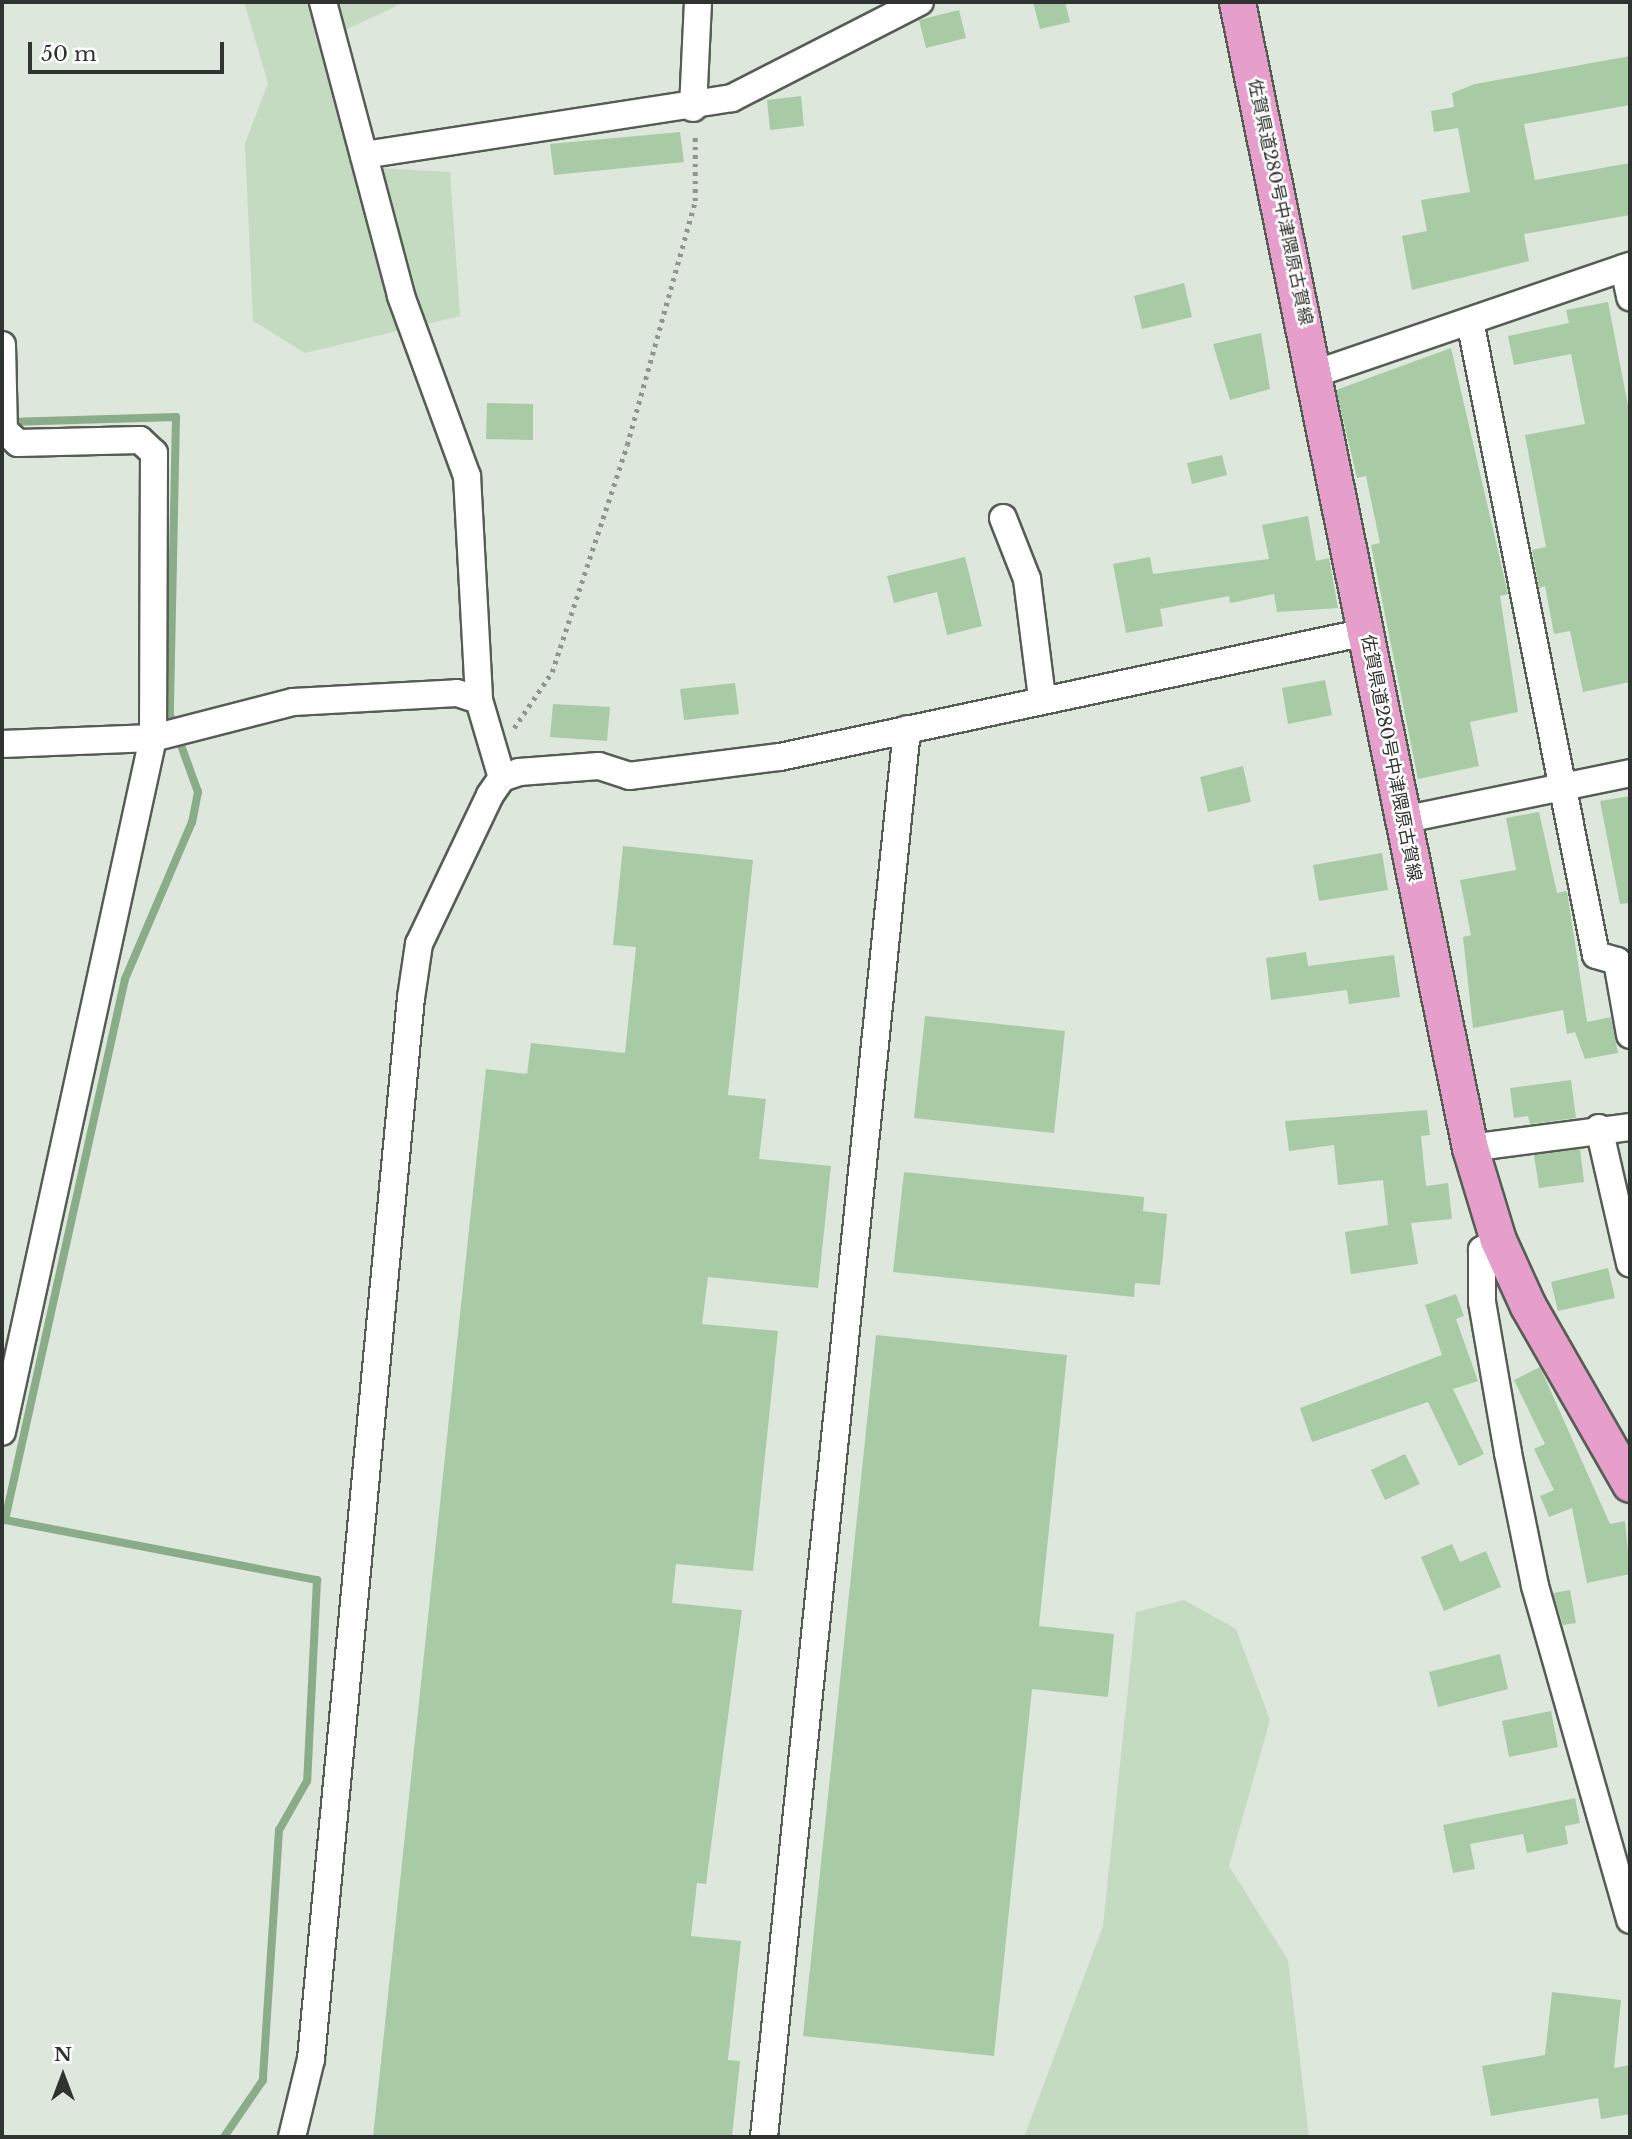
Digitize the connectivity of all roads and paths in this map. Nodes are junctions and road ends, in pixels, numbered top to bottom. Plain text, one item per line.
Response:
1 (323, 2) edge
2 (698, 2) edge
3 (920, 2) edge
4 (1237, 2) edge
5 (693, 108) junction
6 (364, 155) junction
7 (1627, 267) edge
8 (1630, 296) edge
9 (1470, 321) junction
10 (2, 345) edge
11 (1317, 373) junction
12 (1003, 518) dead end
13 (1366, 632) junction
14 (1042, 698) junction
15 (479, 700) junction
16 (906, 729) junction
17 (153, 738) junction
18 (2, 744) edge
19 (1630, 773) edge
20 (502, 778) junction
21 (1562, 787) junction
22 (1402, 820) junction
23 (1630, 1035) edge
24 (1630, 1127) edge
25 (1599, 1128) junction
26 (1470, 1148) junction
27 (1498, 1240) junction
28 (1630, 1263) edge
29 (2, 1432) edge
30 (1630, 1485) edge
31 (1630, 1920) edge
32 (292, 2137) edge
33 (764, 2137) edge

1 - 6 street
2 - 5 street
3 - 5 street
4 - 11 main road, 佐賀県道280号中津隈原古賀線
5 - 6 street
5 - 20 path
6 - 15 street
7 - 8 street
7 - 9 street
9 - 11 street
9 - 21 street
10 - 17 street
11 - 13 main road, 佐賀県道280号中津隈原古賀線
12 - 14 street
13 - 14 street
13 - 22 main road, 佐賀県道280号中津隈原古賀線
14 - 16 street
15 - 17 street
15 - 20 street
16 - 20 street
16 - 33 street
17 - 18 street
17 - 29 street
19 - 21 street
20 - 32 street
21 - 22 street
21 - 23 street
22 - 26 main road, 佐賀県道280号中津隈原古賀線
24 - 25 street
25 - 26 street
25 - 28 street
26 - 27 main road, 佐賀県道280号中津隈原古賀線
27 - 30 main road, 佐賀県道280号中津隈原古賀線
27 - 31 street

